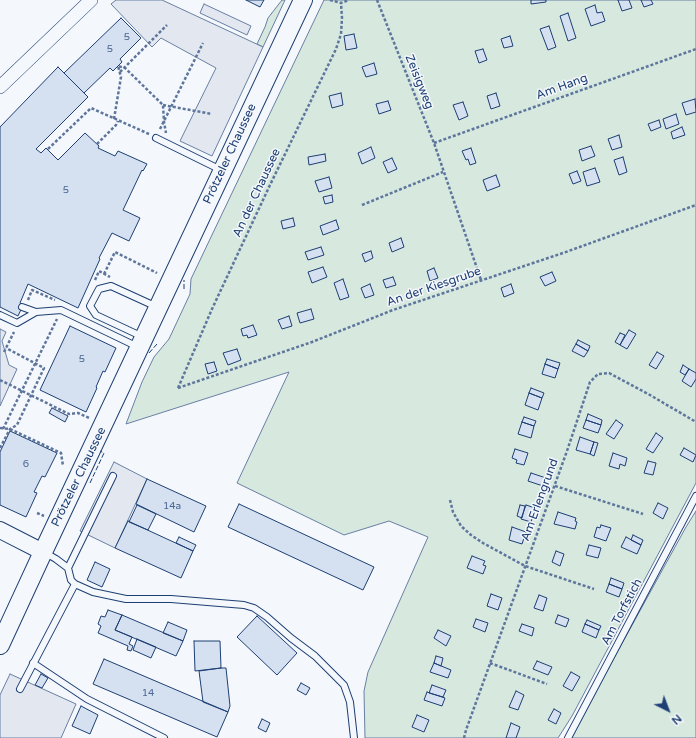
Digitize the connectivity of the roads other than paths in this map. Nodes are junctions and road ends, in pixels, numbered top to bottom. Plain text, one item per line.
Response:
1 (91, 0) edge
2 (303, 0) edge
3 (0, 87) edge
4 (156, 138) road end
5 (222, 171) junction
6 (152, 305) junction
7 (24, 307) road end
8 (36, 312) junction
9 (0, 315) edge
10 (142, 343) junction
11 (113, 476) dead end
12 (696, 496) edge
13 (0, 530) edge
14 (43, 552) junction
15 (68, 568) junction
16 (75, 584) junction
17 (0, 646) edge
18 (33, 663) junction
19 (20, 689) dead end
20 (164, 738) edge
21 (354, 738) edge
22 (568, 738) edge

1 - 3 street
2 - 5 main road, Prötzeler Chaussee
4 - 5 lane
5 - 6 main road, Prötzeler Chaussee
6 - 10 main road, Prötzeler Chaussee
6 - 10 lane
7 - 8 lane
8 - 9 lane
8 - 10 lane
10 - 14 main road, Prötzeler Chaussee
11 - 15 lane
12 - 22 lane, Am Torfstich
13 - 14 street
14 - 15 lane
14 - 17 main road, Prötzeler Chaussee
15 - 16 lane
16 - 18 lane
16 - 21 lane
18 - 19 lane
18 - 20 lane

